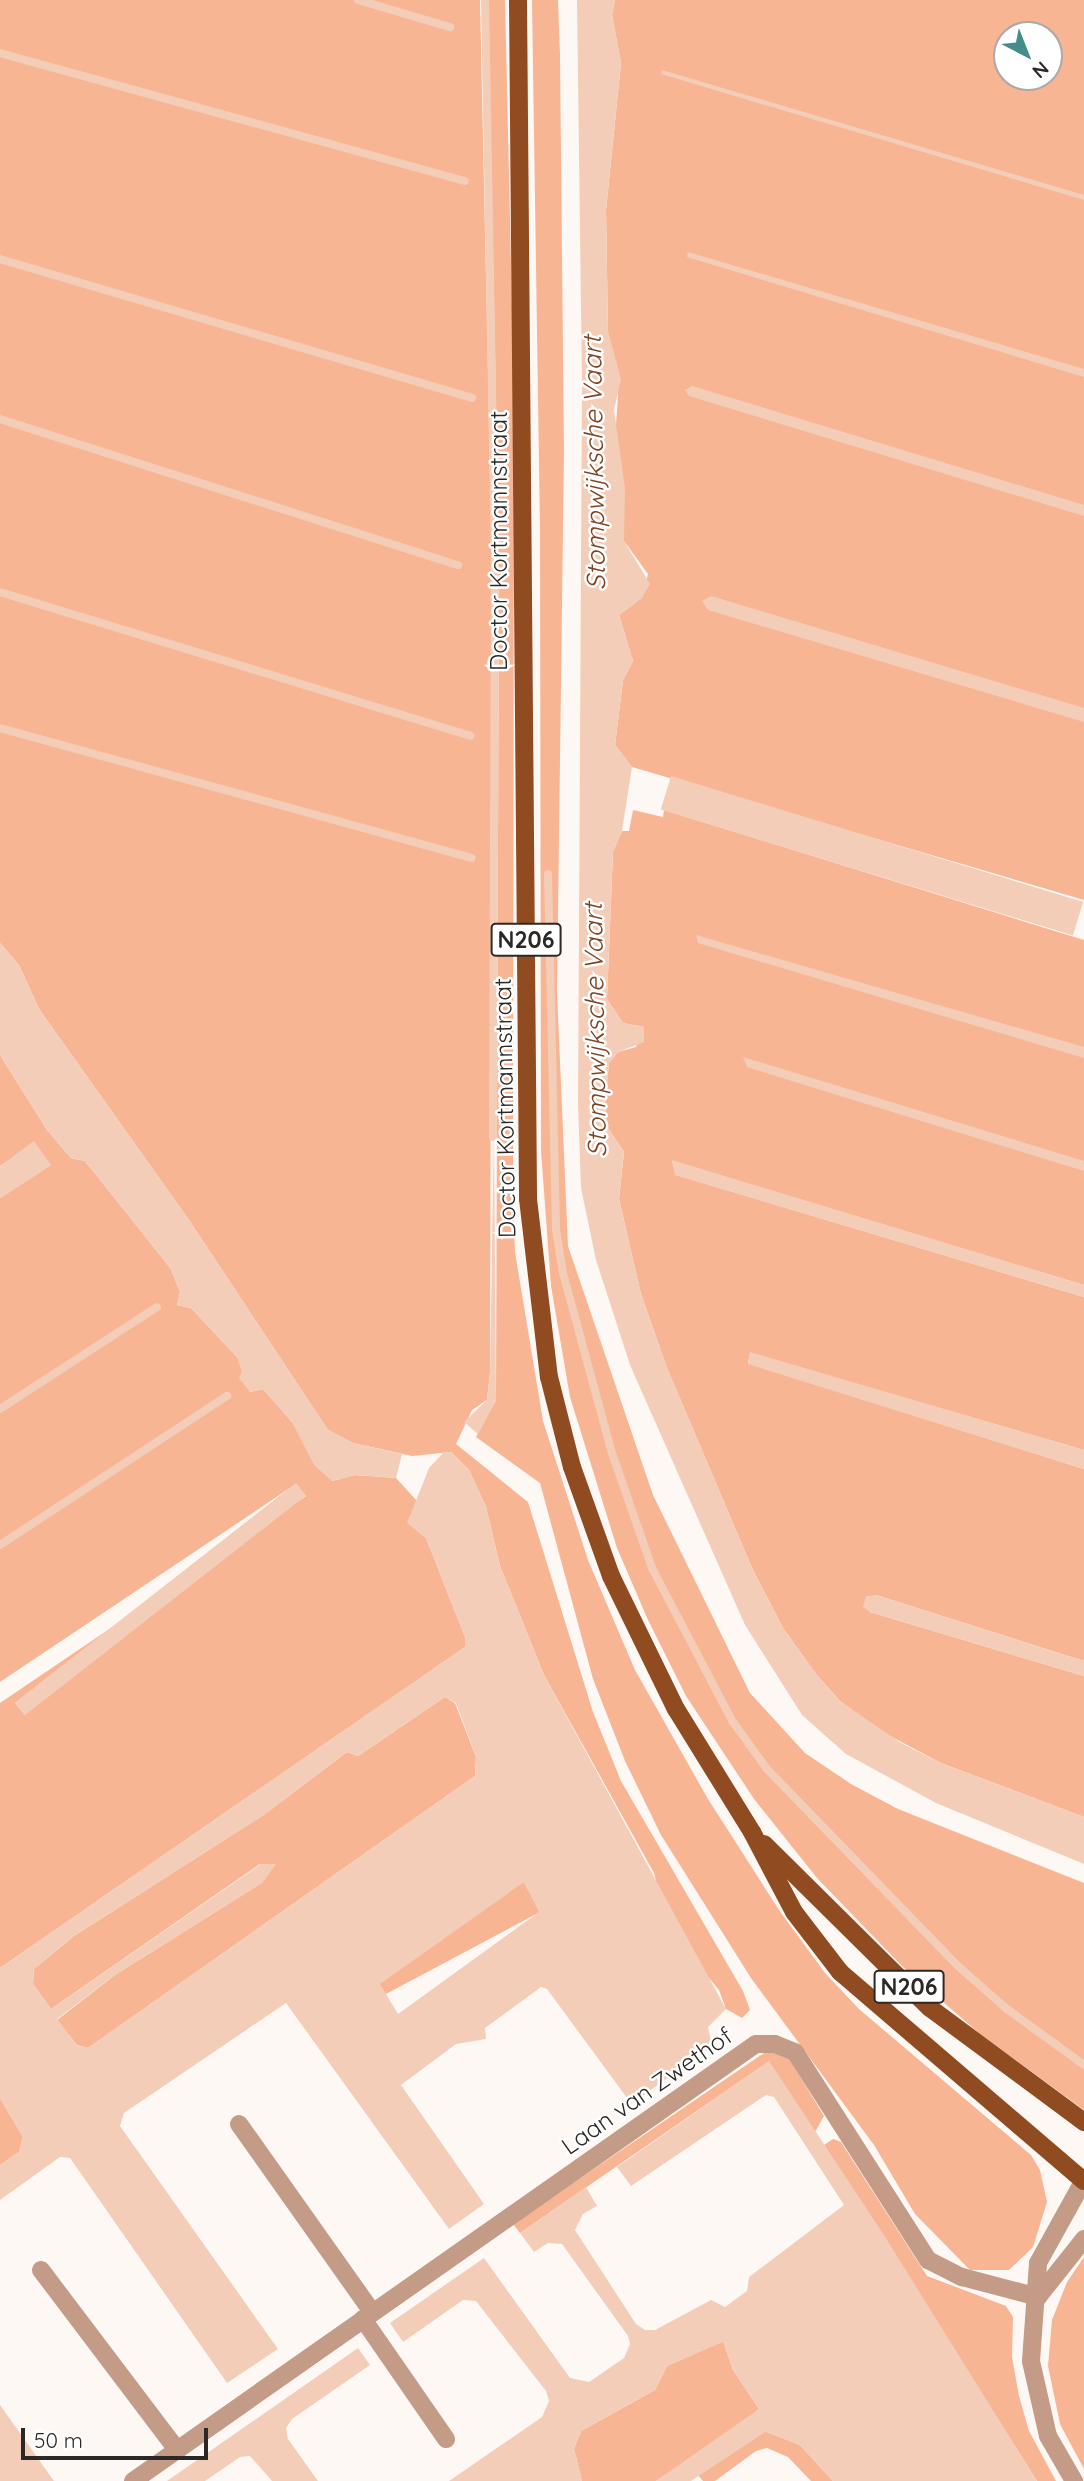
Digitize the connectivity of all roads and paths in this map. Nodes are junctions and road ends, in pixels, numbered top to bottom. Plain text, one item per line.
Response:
1 (518, 0) edge
2 (752, 1832) junction
3 (1084, 2122) edge
4 (239, 2124) dead end
5 (1084, 2180) edge
6 (1084, 2239) edge
7 (41, 2270) dead end
8 (1038, 2297) junction
9 (368, 2316) junction
10 (446, 2439) dead end
11 (177, 2450) junction
12 (137, 2480) edge
13 (1074, 2481) edge

1 - 2 main road, Doctor Kortmannstraat / N206
2 - 3 main road, Doctor Kortmannstraat / N206
2 - 5 main road, Doctor Kortmannstraat / N206
4 - 9 street
5 - 8 street, Doctor Kortmannstraat
6 - 8 street
7 - 11 street
8 - 9 street, Laan van Zwethof
8 - 13 street, Doctor Kortmannstraat
9 - 10 street
9 - 11 street, Laan van Zwethof
11 - 12 street, Laan van Zwethof

